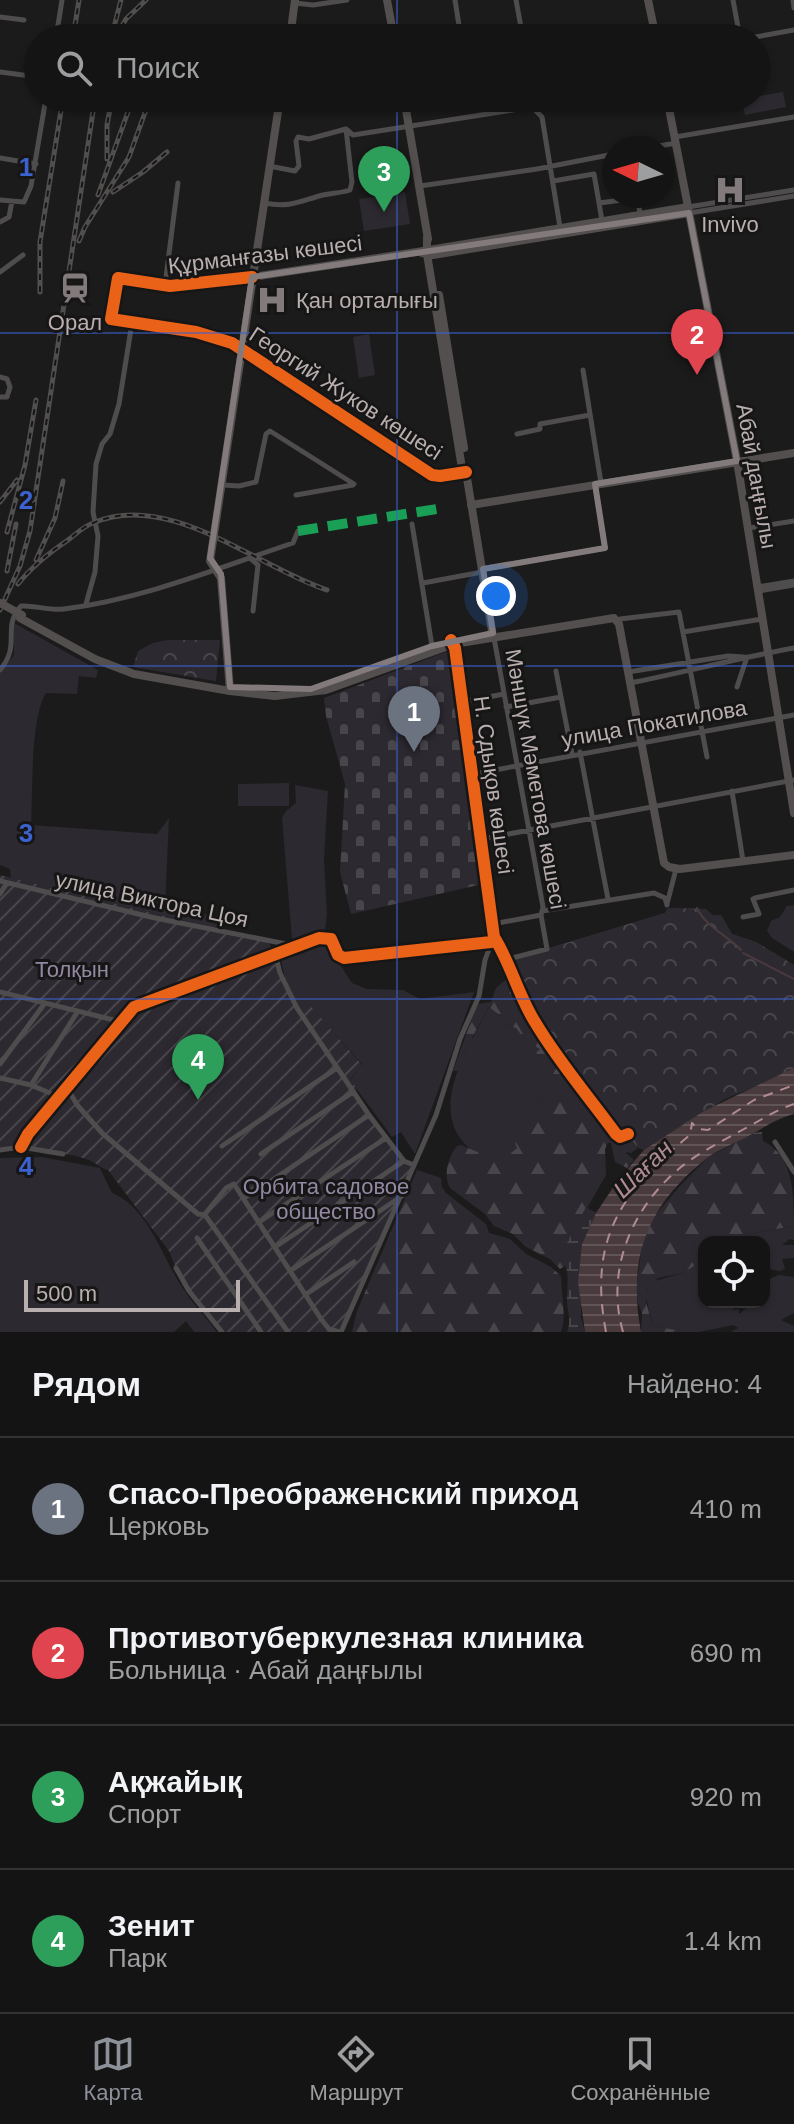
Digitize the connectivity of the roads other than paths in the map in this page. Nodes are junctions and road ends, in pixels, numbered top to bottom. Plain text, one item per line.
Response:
1 (62, 0) edge
2 (347, 0) edge
3 (387, 0) edge
4 (455, 0) edge
5 (516, 0) edge
6 (648, 0) edge
7 (733, 0) edge
8 (793, 0) edge
9 (295, 2) edge
10 (794, 8) edge
11 (0, 17) edge
12 (24, 20) dead end
13 (58, 24) edge
14 (292, 24) edge
15 (391, 24) edge
16 (459, 24) edge
17 (519, 24) edge
18 (653, 24) edge
19 (737, 24) edge
20 (794, 30) edge
21 (770, 34) edge
22 (0, 72) edge
23 (24, 75) edge
24 (44, 112) edge
25 (278, 112) edge
26 (406, 112) edge
27 (501, 112) edge
28 (538, 112) edge
29 (670, 112) edge
30 (794, 117) edge
31 (409, 127) junction
32 (346, 129) junction
33 (675, 140) junction
34 (602, 156) edge
35 (0, 158) edge
36 (36, 164) junction
37 (269, 166) junction
38 (551, 166) junction
39 (553, 181) junction
40 (178, 183) dead end
41 (419, 186) junction
42 (794, 193) edge
43 (0, 200) edge
44 (12, 201) junction
45 (263, 203) junction
46 (599, 203) junction
47 (689, 210) junction
48 (640, 215) junction
49 (0, 222) edge
50 (602, 224) junction
51 (560, 228) junction
52 (536, 235) junction
53 (427, 252) junction
54 (23, 255) dead end
55 (0, 272) edge
56 (252, 277) junction
57 (165, 285) junction
58 (111, 319) joint
59 (132, 323) junction
60 (242, 348) junction
61 (583, 370) dead end
62 (0, 377) edge
63 (0, 397) edge
64 (590, 415) junction
65 (517, 434) dead end
66 (794, 453) edge
67 (737, 461) junction
68 (466, 472) junction
69 (220, 484) junction
70 (598, 484) junction
71 (296, 495) dead end
72 (471, 505) junction
73 (794, 521) edge
74 (412, 524) dead end
75 (748, 529) junction
76 (298, 531) dead end
77 (250, 558) junction
78 (214, 567) junction
79 (483, 570) junction
80 (423, 583) junction
81 (794, 583) edge
82 (758, 589) junction
83 (86, 604) junction
84 (0, 605) edge
85 (253, 611) dead end
86 (18, 618) junction
87 (762, 619) junction
88 (619, 620) junction
89 (683, 632) junction
90 (493, 635) junction
91 (453, 642) junction
92 (432, 646) junction
93 (794, 648) edge
94 (768, 653) junction
95 (746, 657) junction
96 (404, 659) junction
97 (688, 661) junction
98 (0, 670) edge
99 (556, 671) dead end
100 (690, 671) junction
101 (630, 672) junction
102 (632, 683) junction
103 (737, 687) dead end
104 (230, 689) junction
105 (504, 694) junction
106 (561, 697) junction
107 (462, 702) junction
108 (506, 707) junction
109 (794, 715) edge
110 (778, 717) junction
111 (701, 730) junction
112 (642, 741) junction
113 (580, 752) junction
114 (572, 754) junction
115 (707, 757) dead end
116 (517, 767) junction
117 (472, 774) junction
118 (791, 781) edge
119 (732, 791) junction
120 (654, 805) junction
121 (794, 813) edge
122 (592, 817) junction
123 (529, 829) junction
124 (482, 839) junction
125 (794, 853) edge
126 (743, 860) junction
127 (674, 866) junction
128 (3, 882) edge
129 (794, 890) edge
130 (0, 894) edge
131 (608, 899) junction
132 (541, 913) junction
133 (743, 917) dead end
134 (493, 924) junction
135 (493, 940) junction
136 (297, 946) junction
137 (275, 953) junction
138 (508, 959) junction
139 (0, 992) edge
140 (45, 1003) junction
141 (78, 1011) junction
142 (122, 1022) junction
143 (0, 1064) edge
144 (337, 1068) junction
145 (0, 1078) edge
146 (31, 1085) junction
147 (67, 1088) junction
148 (353, 1092) junction
149 (59, 1097) junction
150 (369, 1115) junction
151 (628, 1134) dead end
152 (386, 1138) junction
153 (775, 1142) dead end
154 (222, 1146) dead end
155 (21, 1147) junction
156 (0, 1150) edge
157 (63, 1154) dead end
158 (261, 1154) dead end
159 (404, 1161) junction
160 (414, 1165) junction
161 (794, 1172) edge
162 (271, 1181) dead end
163 (258, 1189) dead end
164 (402, 1195) junction
165 (244, 1198) junction
166 (205, 1215) junction
167 (259, 1222) junction
168 (197, 1238) dead end
169 (275, 1247) junction
170 (354, 1262) dead end
171 (176, 1268) dead end
172 (290, 1271) junction
173 (305, 1295) junction
174 (222, 1332) edge
175 (261, 1332) edge
176 (288, 1332) edge
177 (340, 1332) edge

1 - 13 street
2 - 9 street
3 - 15 main road
4 - 16 street
5 - 17 street
6 - 18 main road
7 - 19 street
8 - 10 street
9 - 14 main road
11 - 12 street
20 - 21 street
22 - 23 street
24 - 36 street
25 - 37 main road
26 - 31 main road, Мәншүк Мәметова көшесі
27 - 31 street
28 - 38 street
29 - 33 main road, Абай даңғылы
30 - 33 street
31 - 32 street
31 - 41 main road, Мәншүк Мәметова көшесі
32 - 37 street
32 - 45 street
33 - 47 main road, Абай даңғылы
34 - 38 street
35 - 36 street
36 - 44 street
37 - 45 main road
38 - 39 street
38 - 41 street
39 - 46 street
39 - 51 street
40 - 57 street
41 - 53 main road, Мәншүк Мәметова көшесі
42 - 47 street
43 - 44 street
44 - 49 street
45 - 56 main road
46 - 48 street
46 - 50 street
47 - 48 main road, Құрманғазы көшесі
47 - 50 main road, Құрманғазы көшесі
47 - 67 main road, Абай даңғылы
48 - 50 main road, Құрманғазы көшесі
50 - 51 main road, Құрманғазы көшесі
50 - 52 main road, Құрманғазы көшесі
51 - 52 main road, Құрманғазы көшесі
52 - 53 main road, Құрманғазы көшесі
53 - 56 main road, Құрманғазы көшесі
53 - 68 main road, Мәншүк Мәметова көшесі
54 - 55 street
56 - 57 street, Құрманғазы көшесі
56 - 60 main road
57 - 58 street, Құрманғазы көшесі
58 - 59 street, Георгий Жуков көшесі
59 - 60 street, Георгий Жуков көшесі
59 - 83 street
60 - 68 street, Георгий Жуков көшесі
60 - 69 main road
61 - 64 street
62 - 63 street
64 - 65 street
64 - 70 street
66 - 67 main road
67 - 70 main road
67 - 75 main road, Абай даңғылы
68 - 72 main road, Мәншүк Мәметова көшесі
69 - 71 street
69 - 78 main road
70 - 72 main road
70 - 79 street
72 - 79 main road, Мәншүк Мәметова көшесі
73 - 75 street
74 - 80 street
75 - 82 main road, Абай даңғылы
76 - 77 street
77 - 78 street
77 - 85 street
78 - 83 street
78 - 104 main road
79 - 80 street
79 - 90 main road, Мәншүк Мәметова көшесі
80 - 92 street
81 - 82 street
82 - 87 main road, Абай даңғылы
83 - 86 street
84 - 86 main road, bridge
86 - 98 street
86 - 104 main road
87 - 89 street
87 - 94 main road, Абай даңғылы
88 - 89 street
88 - 90 main road
88 - 101 main road
89 - 97 street
90 - 91 main road
90 - 105 street, Мәншүк Мәметова көшесі
91 - 92 main road
91 - 96 main road
91 - 107 street, Н. Сдықов көшесі
92 - 96 main road
93 - 94 street
94 - 95 street
94 - 110 main road, Абай даңғылы
95 - 97 street
95 - 100 street
95 - 103 street
96 - 104 main road
97 - 100 street
97 - 101 street
99 - 106 street
100 - 102 street
100 - 111 street
101 - 102 main road
102 - 112 main road
105 - 107 street
105 - 108 street, Мәншүк Мәметова көшесі
106 - 108 street
106 - 114 street
107 - 117 street, Н. Сдықов көшесі
108 - 116 street, Мәншүк Мәметова көшесі
109 - 110 street, улица Покатилова
110 - 111 street, улица Покатилова
110 - 118 main road, Абай даңғылы
111 - 112 street, улица Покатилова
111 - 115 street
112 - 113 street, улица Покатилова
112 - 120 main road
113 - 114 street, улица Покатилова
113 - 122 street
114 - 116 street, улица Покатилова
116 - 117 street, улица Покатилова
116 - 123 street, Мәншүк Мәметова көшесі
117 - 124 street, Н. Сдықов көшесі
118 - 119 street
118 - 121 main road, Абай даңғылы
119 - 120 street
119 - 126 street
120 - 122 street
120 - 127 main road
122 - 123 street
122 - 131 street
123 - 124 street
123 - 132 street, Мәншүк Мәметова көшесі
124 - 134 street, Н. Сдықов көшесі
125 - 126 main road
126 - 127 main road
126 - 127 main road
127 - 131 street
128 - 130 street
128 - 136 street, улица Виктора Цоя
129 - 133 street
131 - 132 street
132 - 134 street
132 - 138 street, Мәншүк Мәметова көшесі
134 - 135 street, Н. Сдықов көшесі
135 - 136 street
135 - 138 street
135 - 160 street
136 - 137 street
137 - 142 street
137 - 144 street
138 - 151 street
139 - 140 street
140 - 141 street
140 - 143 street
141 - 142 street
141 - 146 street
142 - 147 street
144 - 148 street
144 - 154 street
145 - 146 street
146 - 149 street
147 - 149 street
147 - 166 street
148 - 150 street
148 - 158 street
149 - 155 street
150 - 152 street
150 - 162 street
152 - 159 street
152 - 167 street
153 - 161 street
155 - 156 street
155 - 157 street
159 - 160 street
159 - 169 street
160 - 164 street
163 - 165 street
164 - 172 street
164 - 177 street
165 - 166 street
165 - 167 street
166 - 176 street
167 - 169 street
168 - 175 street
169 - 172 street
170 - 173 street
171 - 174 street
172 - 173 street
173 - 177 street

